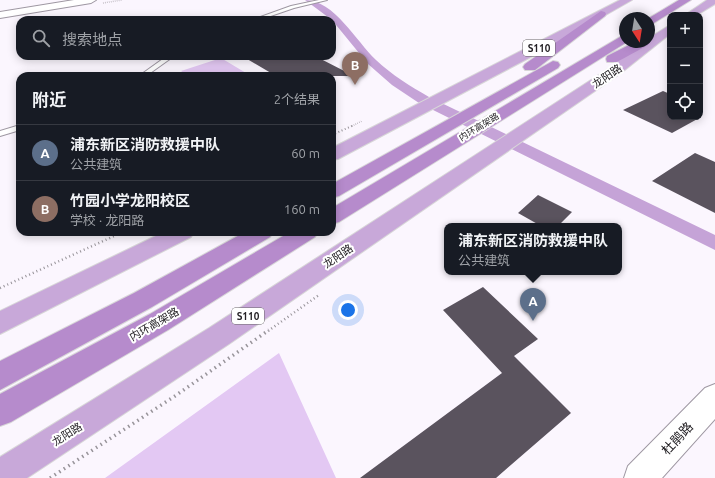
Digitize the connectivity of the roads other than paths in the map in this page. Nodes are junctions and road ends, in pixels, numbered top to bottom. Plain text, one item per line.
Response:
1 (92, 0) edge
2 (325, 0) edge
3 (627, 0) edge
4 (686, 0) edge
5 (714, 0) edge
6 (695, 12) edge
7 (601, 14) junction
8 (0, 15) edge
9 (266, 16) edge
10 (655, 19) edge
11 (667, 30) edge
12 (667, 30) edge
13 (618, 32) edge
14 (655, 36) edge
15 (633, 48) edge
16 (563, 59) dead end
17 (165, 60) edge
18 (148, 72) edge
19 (474, 105) junction
20 (503, 117) junction
21 (16, 128) edge
22 (0, 134) edge
23 (336, 153) edge
24 (336, 188) edge
25 (336, 215) edge
26 (175, 236) edge
27 (255, 236) edge
28 (300, 236) edge
29 (0, 323) edge
30 (0, 376) edge
31 (715, 398) edge
32 (0, 411) edge
33 (0, 476) edge
34 (640, 478) edge

1 - 8 street
2 - 9 lane
3 - 7 main road, S110
4 - 10 highway
5 - 6 main road
7 - 19 highway
7 - 23 main road, S110
11 - 14 highway
12 - 33 main road, 龙阳路 / S110
13 - 20 highway, 内环高架路
15 - 20 highway
16 - 19 highway, 内环高架路
17 - 18 lane
19 - 24 highway, 内环高架路
20 - 25 highway, 内环高架路
21 - 22 lane
26 - 29 main road
27 - 30 highway
28 - 32 highway, 内环高架路
31 - 34 street, 杜鹃路

